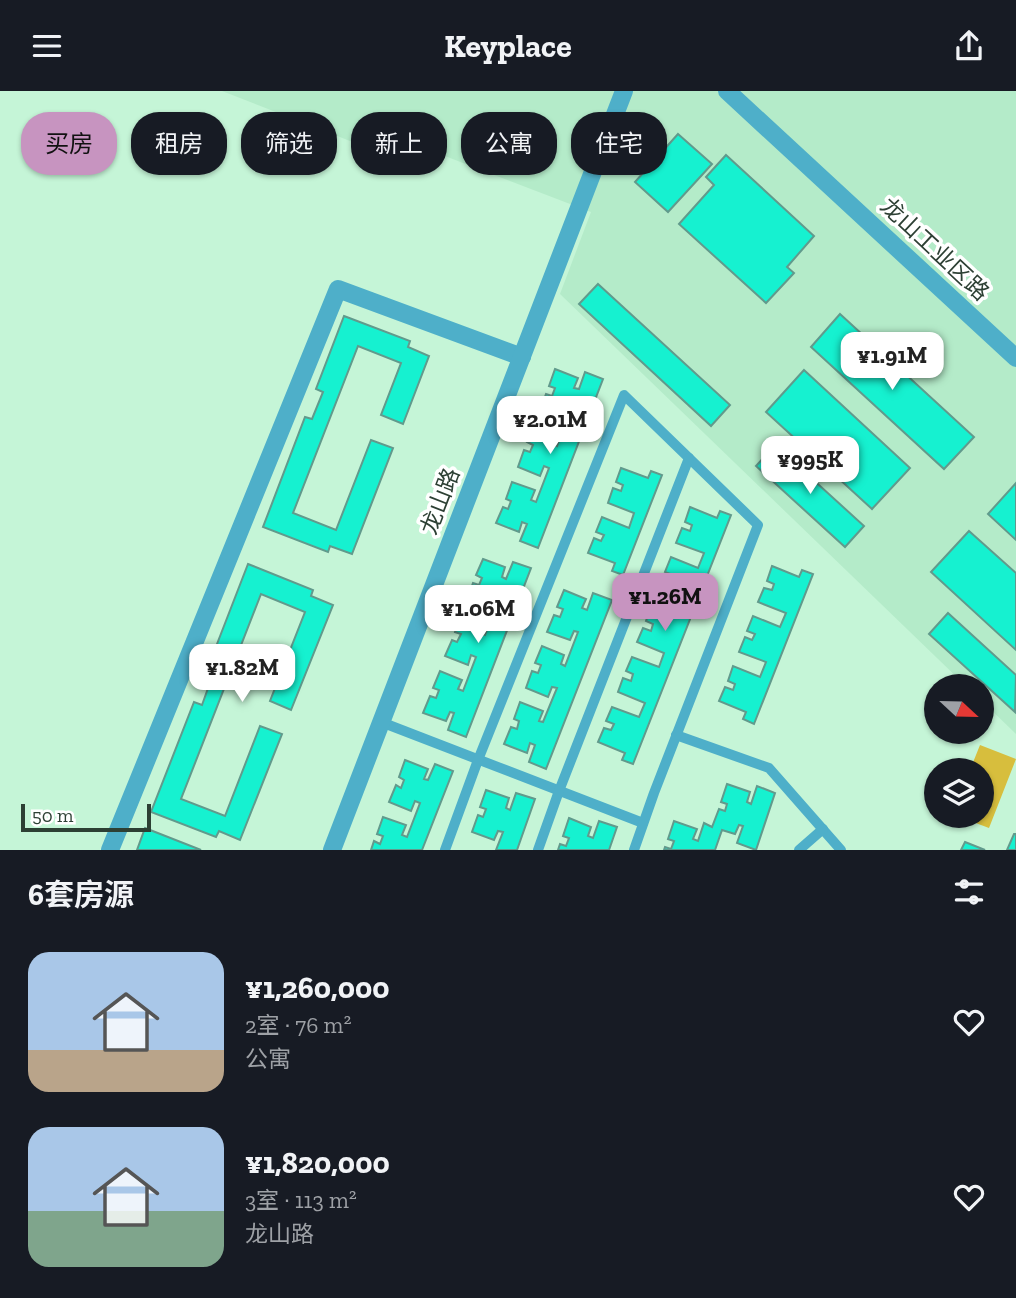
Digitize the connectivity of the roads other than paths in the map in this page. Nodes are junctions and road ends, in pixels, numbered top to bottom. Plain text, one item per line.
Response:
1 (624, 91) edge
2 (727, 91) edge
3 (522, 357) junction
4 (1016, 358) edge
5 (689, 458) junction
6 (382, 723) junction
7 (676, 735) junction
8 (478, 760) junction
9 (559, 791) junction
10 (643, 823) junction
11 (823, 829) junction
12 (110, 850) edge
13 (332, 850) edge
14 (444, 850) edge
15 (538, 850) edge
16 (634, 850) edge
17 (799, 850) edge
18 (841, 850) edge

1 - 3 street, 龙山路
2 - 4 street, 龙山工业区路
3 - 6 street, 龙山路
3 - 12 street
5 - 7 lane
5 - 8 lane
5 - 9 lane
6 - 8 lane
6 - 13 street, 龙山路
7 - 10 lane
7 - 11 lane
8 - 9 lane
8 - 14 lane
9 - 10 lane
9 - 15 lane
10 - 16 lane
11 - 17 lane
11 - 18 lane

